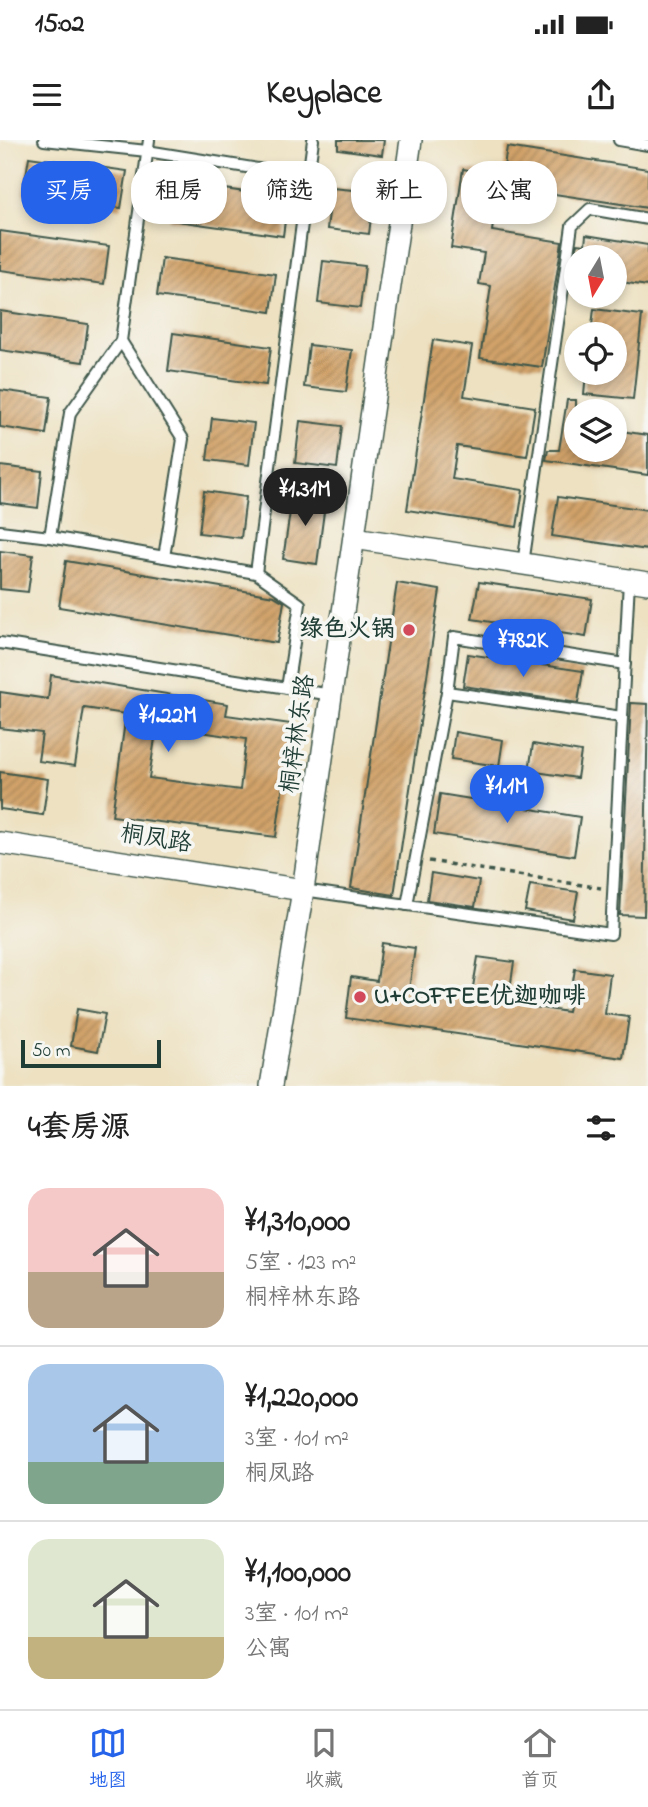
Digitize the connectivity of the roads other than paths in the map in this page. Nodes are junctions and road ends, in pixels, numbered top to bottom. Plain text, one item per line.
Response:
1 (44, 140) edge
2 (313, 140) edge
3 (411, 140) edge
4 (619, 140) edge
5 (648, 145) edge
6 (148, 146) edge
7 (310, 161) edge
8 (241, 164) edge
9 (648, 219) edge
10 (302, 224) edge
11 (121, 341) junction
12 (0, 531) edge
13 (50, 537) junction
14 (354, 538) junction
15 (164, 557) junction
16 (523, 564) junction
17 (257, 573) junction
18 (638, 582) edge
19 (0, 643) edge
20 (625, 664) junction
21 (287, 688) junction
22 (447, 692) junction
23 (331, 695) junction
24 (622, 718) junction
25 (0, 843) edge
26 (303, 890) junction
27 (407, 905) junction
28 (271, 1086) edge

1 - 6 lane
2 - 7 lane
3 - 14 street, 桐梓林东路
4 - 5 lane
6 - 8 lane
6 - 11 lane
9 - 16 lane
10 - 17 lane
11 - 13 lane
11 - 15 lane
12 - 13 lane
13 - 15 lane
14 - 16 street
14 - 23 street, 桐梓林东路
15 - 17 lane
16 - 18 street
17 - 21 lane
18 - 20 lane
19 - 21 lane
20 - 22 lane
20 - 24 lane
21 - 23 lane
22 - 24 lane
22 - 27 lane
23 - 26 street, 桐梓林东路
24 - 27 lane
25 - 26 street, 桐凤路
26 - 27 lane
26 - 28 street, 桐梓林东路

